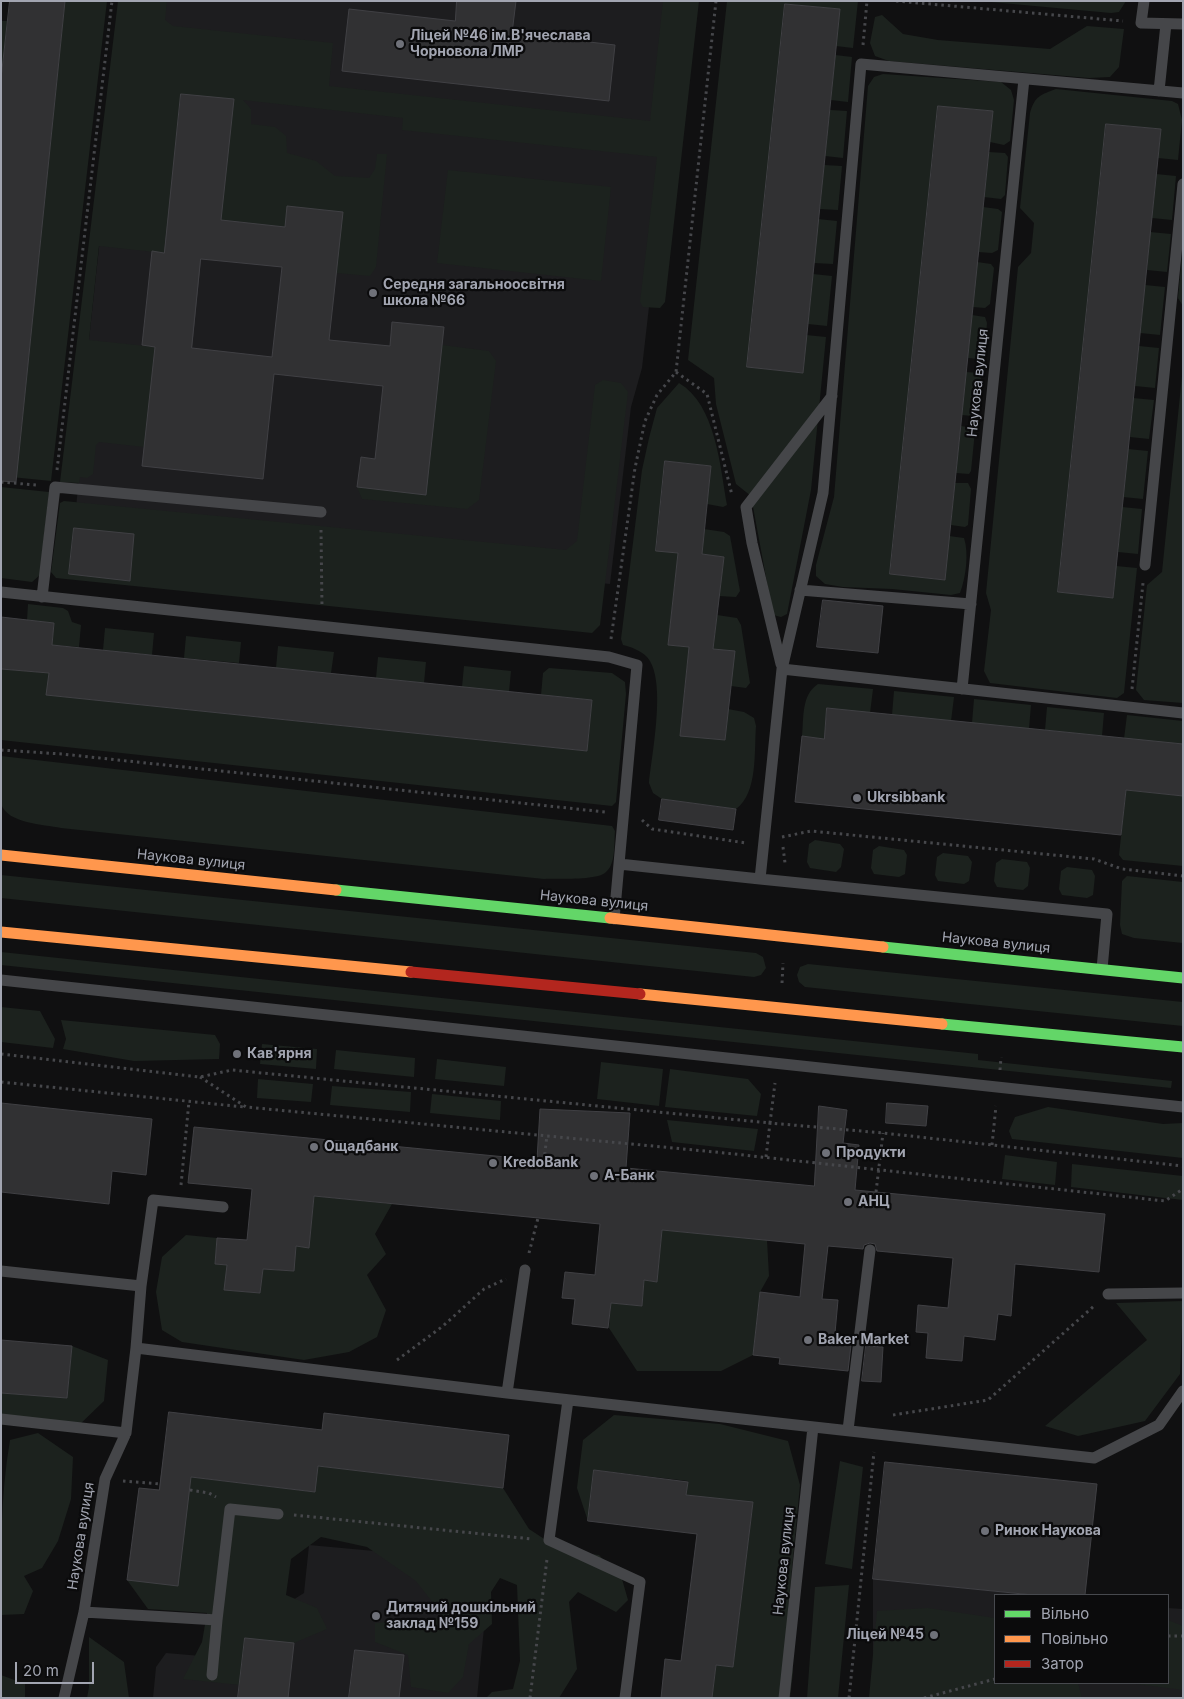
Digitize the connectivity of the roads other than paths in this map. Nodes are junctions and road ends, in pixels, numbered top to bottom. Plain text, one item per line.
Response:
1 (1144, 1) edge
2 (1166, 24) junction
3 (1183, 24) edge
4 (1024, 79) junction
5 (1158, 91) junction
6 (1183, 93) edge
7 (1183, 184) edge
8 (832, 396) junction
9 (321, 512) road end
10 (1145, 565) road end
11 (800, 590) junction
12 (1, 592) edge
13 (42, 597) junction
14 (971, 604) junction
15 (782, 668) junction
16 (962, 689) junction
17 (1183, 713) edge
18 (1, 855) edge
19 (619, 864) junction
20 (760, 879) junction
21 (614, 918) junction
22 (1, 932) edge
23 (1102, 969) junction
24 (1183, 978) edge
25 (1, 980) edge
26 (1183, 1047) edge
27 (1183, 1107) edge
28 (224, 1207) dead end
29 (870, 1250) dead end
30 (525, 1270) road end
31 (1, 1271) edge
32 (141, 1286) junction
33 (1183, 1293) edge
34 (1108, 1294) road end
35 (136, 1348) junction
36 (1183, 1391) edge
37 (507, 1394) junction
38 (568, 1400) junction
39 (1179, 1404) edge
40 (1, 1419) edge
41 (813, 1427) junction
42 (848, 1430) junction
43 (126, 1434) junction
44 (278, 1514) road end
45 (84, 1612) junction
46 (217, 1620) junction
47 (212, 1674) dead end
48 (64, 1698) edge
49 (625, 1698) edge
50 (784, 1698) edge

1 - 2 lane
2 - 3 lane
2 - 5 lane
4 - 5 lane
4 - 8 lane
4 - 14 lane, Наукова вулиця
5 - 6 lane
7 - 10 lane
8 - 11 lane
8 - 15 lane
9 - 13 lane
11 - 14 lane
11 - 15 lane
12 - 13 lane
13 - 19 lane
14 - 16 lane, Наукова вулиця
15 - 16 lane
15 - 20 lane
16 - 17 lane
18 - 21 main road, Наукова вулиця
19 - 20 lane
19 - 21 lane
20 - 23 lane
21 - 23 main road, Наукова вулиця
22 - 26 main road
23 - 24 main road, Наукова вулиця
25 - 27 lane
28 - 32 lane, Наукова вулиця
29 - 42 lane
30 - 37 lane
31 - 32 lane
32 - 35 lane, Наукова вулиця
33 - 34 lane
35 - 37 lane
35 - 43 lane, Наукова вулиця
36 - 39 lane
37 - 38 lane
38 - 41 lane
38 - 49 lane
39 - 42 lane
40 - 43 lane
41 - 42 lane
41 - 50 lane, Наукова вулиця
43 - 45 lane, Наукова вулиця
44 - 46 lane
45 - 46 lane
45 - 48 lane, Наукова вулиця
46 - 47 lane

